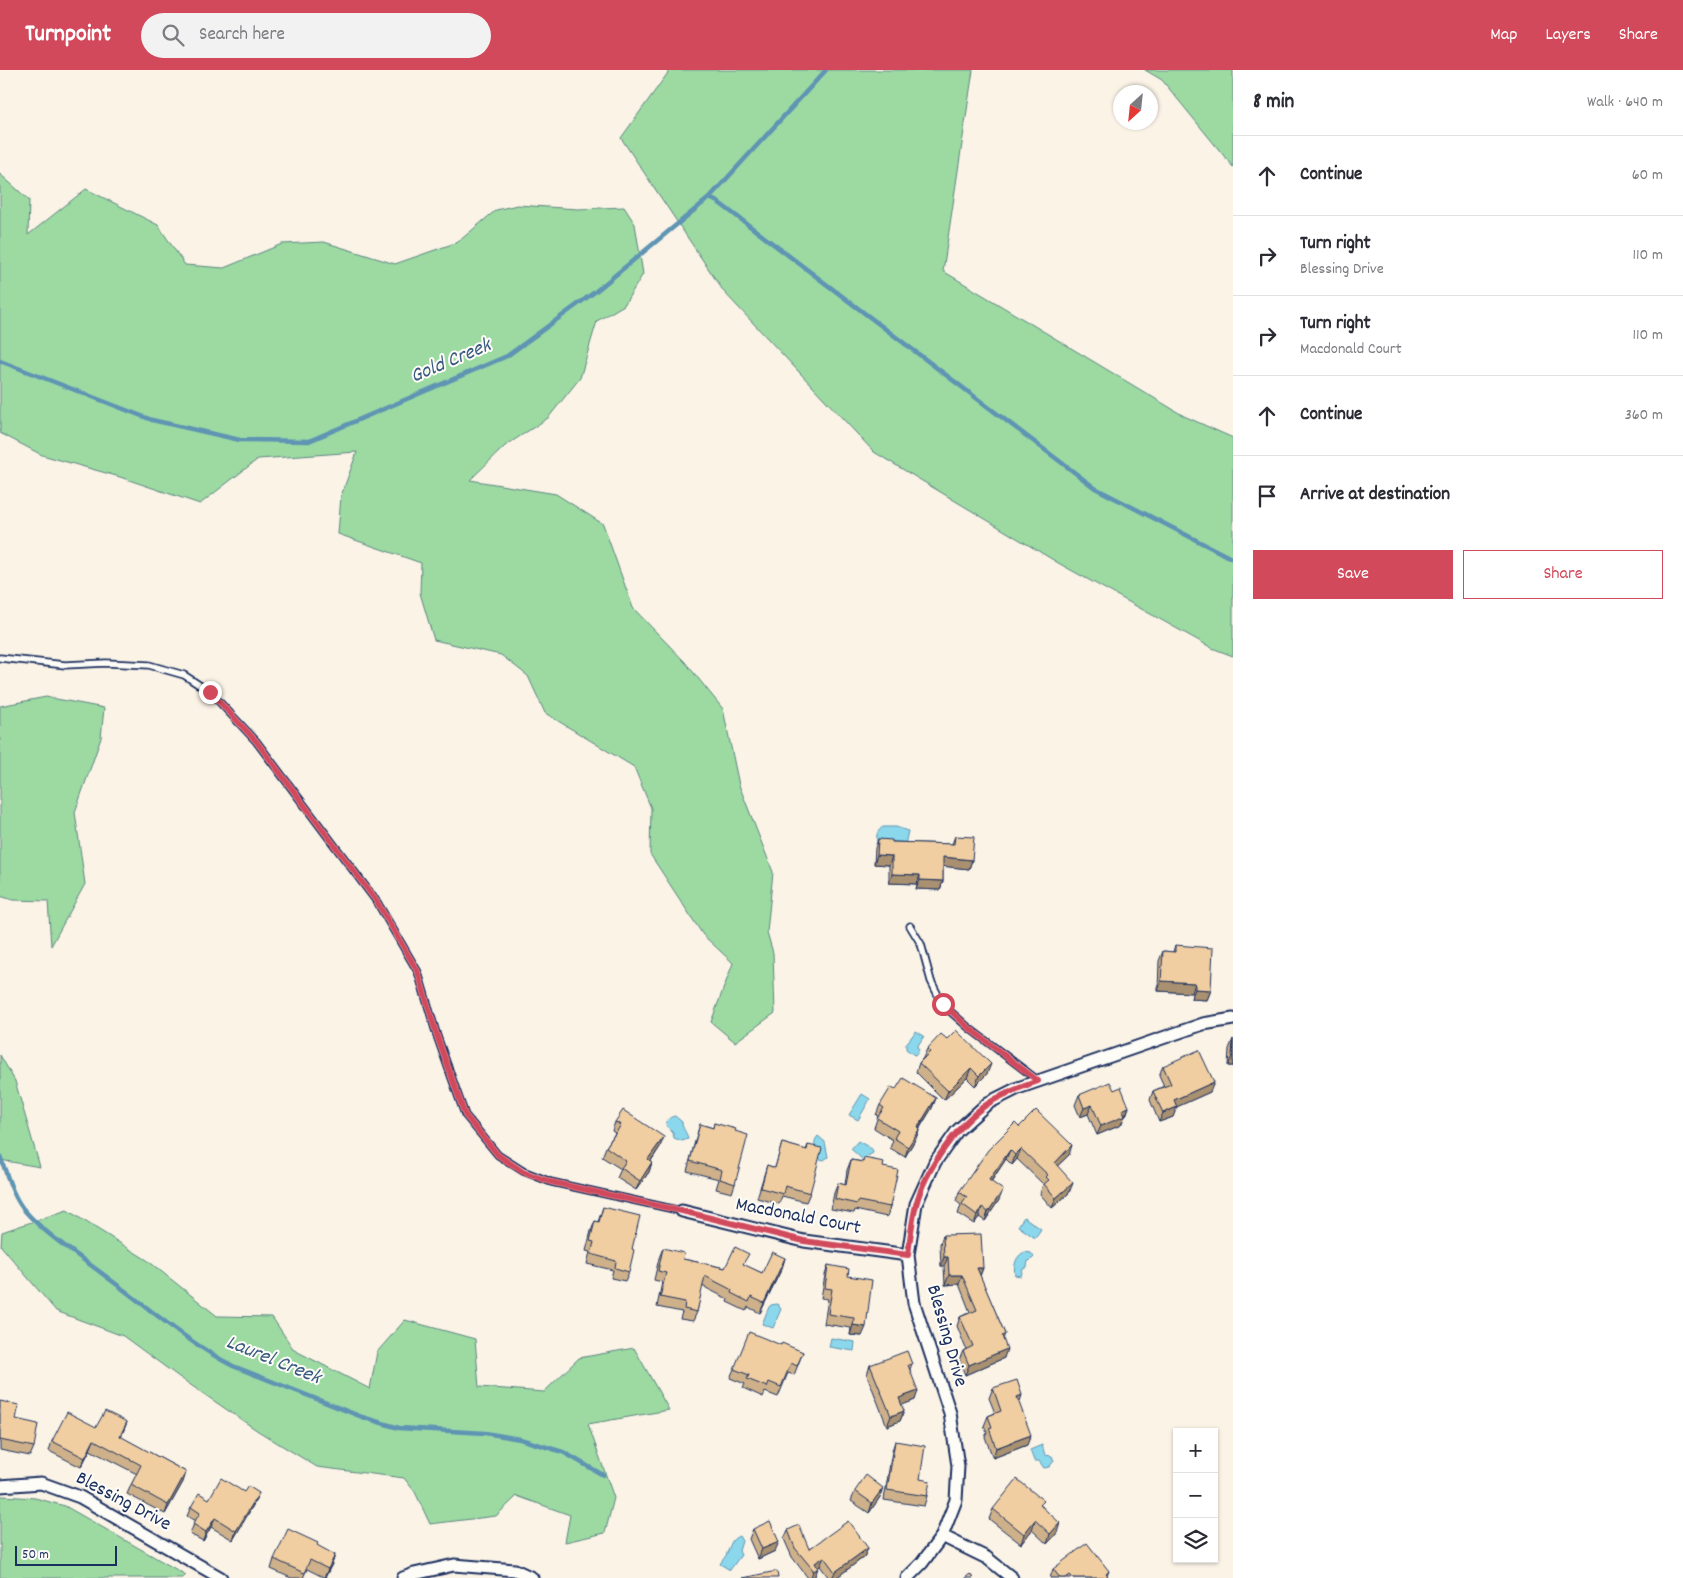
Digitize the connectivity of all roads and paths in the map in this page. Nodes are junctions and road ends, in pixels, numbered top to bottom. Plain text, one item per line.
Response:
1 (0, 658) edge
2 (910, 926) dead end
3 (1233, 1019) edge
4 (1038, 1081) junction
5 (682, 1211) joint
6 (908, 1255) junction
7 (0, 1486) edge
8 (942, 1536) junction
9 (221, 1578) edge
10 (403, 1578) edge
11 (532, 1578) edge
12 (907, 1578) edge
13 (1012, 1578) edge

1 - 5 lane
2 - 4 lane
3 - 4 street, Blessing Drive
4 - 6 street, Blessing Drive
5 - 6 street, Macdonald Court
6 - 8 street, Blessing Drive
7 - 9 street, Blessing Drive
8 - 12 street, Blessing Drive
8 - 13 street
10 - 11 street

